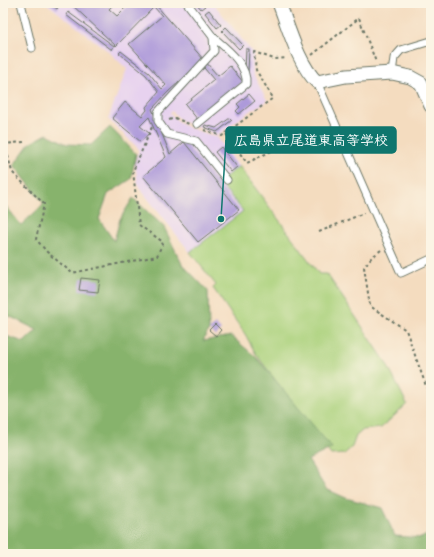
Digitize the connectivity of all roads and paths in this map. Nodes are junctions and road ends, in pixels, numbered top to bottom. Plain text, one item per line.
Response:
1 (13, 3) edge
2 (22, 3) edge
3 (186, 3) edge
4 (279, 3) edge
5 (3, 5) edge
6 (213, 37) junction
7 (431, 41) edge
8 (32, 48) dead end
9 (301, 59) junction
10 (386, 73) junction
11 (317, 82) junction
12 (431, 106) edge
13 (163, 123) dead end
14 (157, 125) dead end
15 (198, 126) junction
16 (338, 130) junction
17 (226, 134) junction
18 (24, 142) dead end
19 (4, 144) edge
20 (227, 180) dead end
21 (373, 209) junction
22 (319, 232) dead end
23 (388, 244) junction
24 (431, 259) edge
25 (431, 400) edge

1 - 5 path
2 - 8 lane
3 - 6 lane
4 - 9 street
6 - 15 lane
6 - 20 lane
7 - 10 lane
9 - 10 path
9 - 11 street
9 - 17 path
10 - 11 street
10 - 12 street
11 - 16 lane
13 - 15 path
14 - 19 path
15 - 17 path
16 - 17 path
16 - 21 lane
18 - 19 path
21 - 22 path
21 - 23 lane
23 - 24 lane
23 - 25 path

